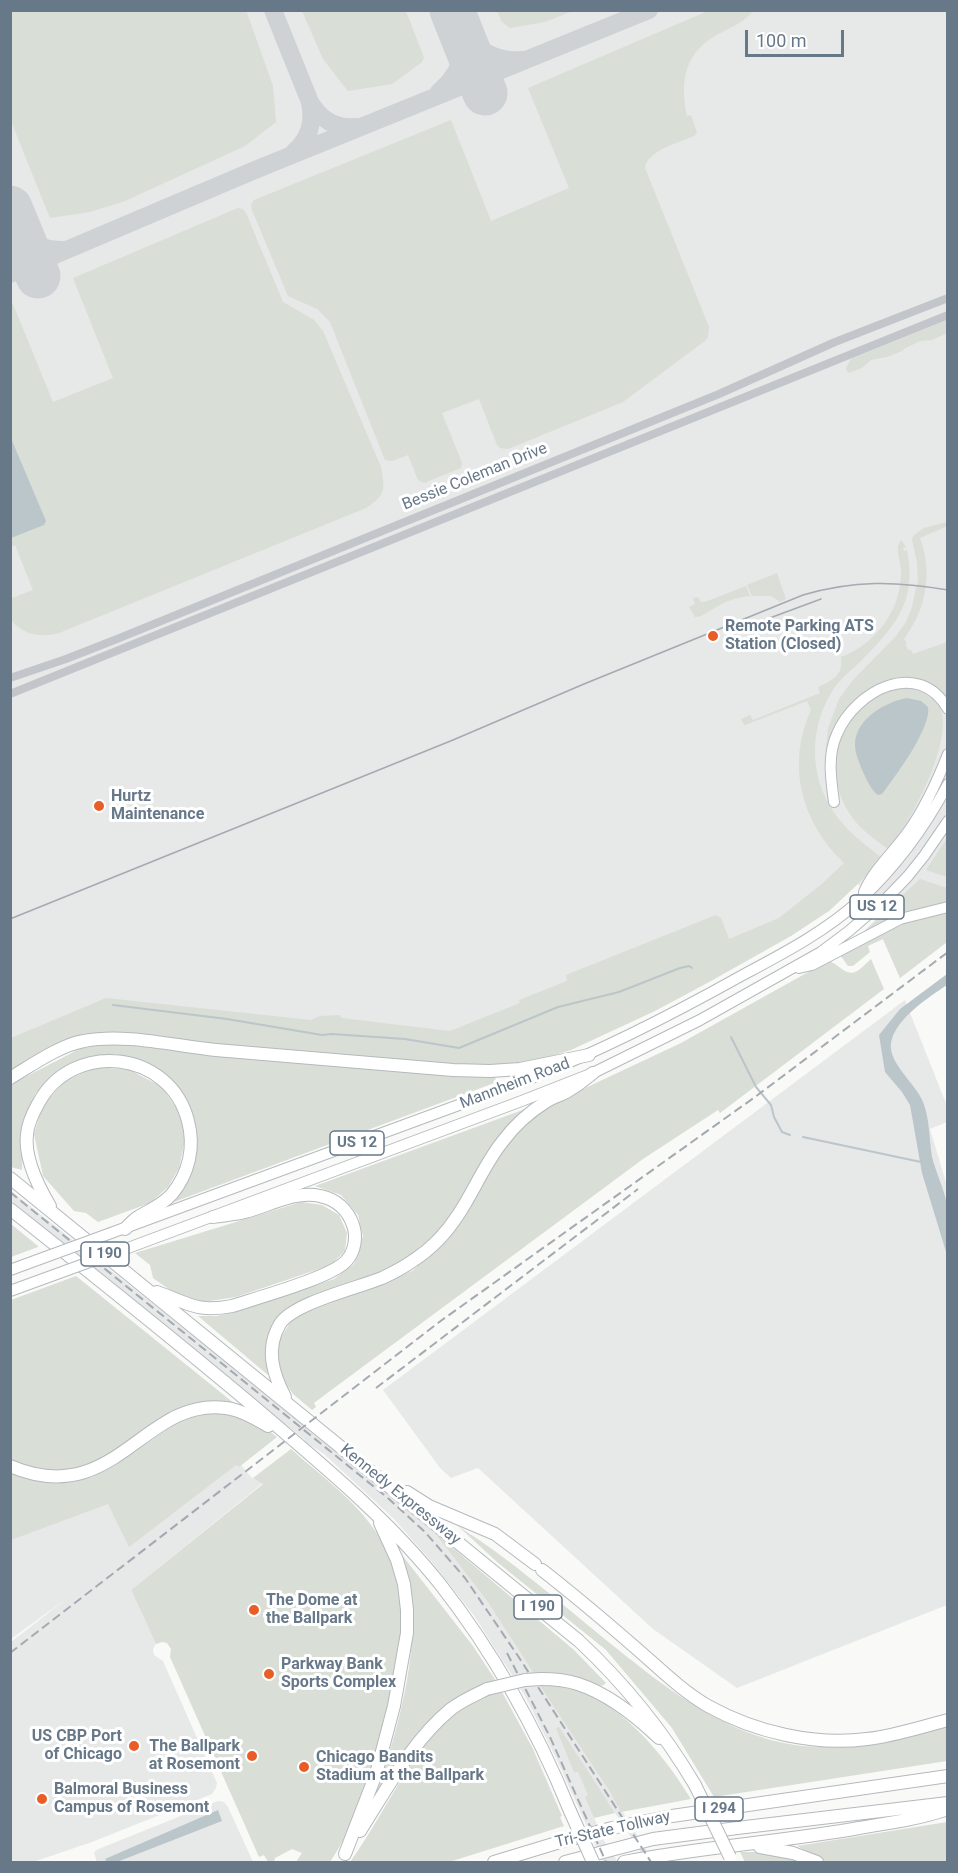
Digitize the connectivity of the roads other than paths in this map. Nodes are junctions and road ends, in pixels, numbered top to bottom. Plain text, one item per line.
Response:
1 (948, 298) edge
2 (948, 315) edge
3 (10, 678) edge
4 (10, 694) edge
5 (948, 709) edge
6 (948, 754) edge
7 (948, 784) edge
8 (834, 802) dead end
9 (948, 821) edge
10 (860, 900) junction
11 (948, 907) edge
12 (788, 971) junction
13 (589, 1054) junction
14 (593, 1072) junction
15 (10, 1078) edge
16 (10, 1178) edge
17 (10, 1209) edge
18 (213, 1216) junction
19 (61, 1219) junction
20 (124, 1228) junction
21 (10, 1270) edge
22 (149, 1289) junction
23 (10, 1291) edge
24 (289, 1403) junction
25 (292, 1439) junction
26 (10, 1466) edge
27 (369, 1470) junction
28 (374, 1512) junction
29 (948, 1720) edge
30 (684, 1766) junction
31 (948, 1776) edge
32 (948, 1803) edge
33 (948, 1809) edge
34 (741, 1845) junction
35 (342, 1858) edge
36 (731, 1860) edge
37 (494, 1863) edge
38 (565, 1863) edge
39 (593, 1863) edge
40 (624, 1863) edge
41 (817, 1863) edge

1 - 3 street, Bessie Coleman Drive
2 - 4 street, Bessie Coleman Drive
5 - 8 main road
6 - 10 main road
7 - 10 main road, Mannheim Road / US 12
9 - 12 main road, Mannheim Road / US 12
10 - 13 main road, Mannheim Road / US 12
11 - 12 main road
12 - 14 main road, Mannheim Road / US 12
13 - 15 highway
13 - 20 main road, Mannheim Road / US 12
14 - 18 main road, Mannheim Road / US 12
14 - 24 highway
16 - 19 highway, Kennedy Expressway / I 190
17 - 25 highway, Kennedy Expressway / I 190
18 - 22 highway
18 - 23 main road, Mannheim Road / US 12, bridge
19 - 20 highway
19 - 22 highway, Kennedy Expressway / I 190
20 - 21 main road, Mannheim Road / US 12, bridge
22 - 24 highway, Kennedy Expressway / I 190
24 - 27 highway, Kennedy Expressway / I 190
25 - 26 highway
25 - 28 highway, Kennedy Expressway / I 190
27 - 29 highway
27 - 30 highway, Kennedy Expressway / I 190
28 - 35 highway
28 - 39 highway, Kennedy Expressway / I 190, bridge
30 - 35 highway, bridge
30 - 36 highway, Kennedy Expressway / I 190, bridge
31 - 37 highway, Tri-State Tollway / I 294
32 - 38 highway, Tri-State Tollway / I 294
33 - 34 highway
34 - 40 highway
34 - 41 highway

